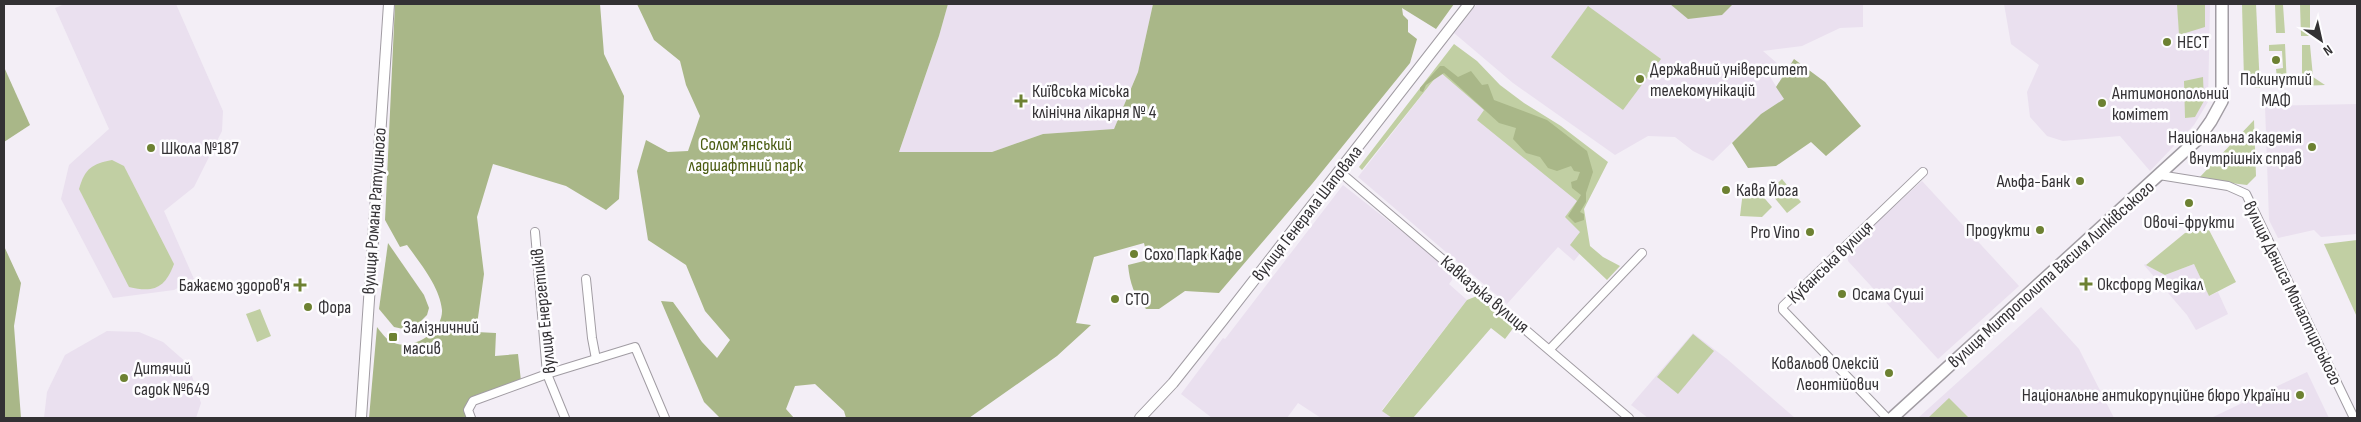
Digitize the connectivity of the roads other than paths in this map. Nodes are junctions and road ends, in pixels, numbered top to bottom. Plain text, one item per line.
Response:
1 (389, 4) edge
2 (1469, 4) edge
3 (2222, 4) edge
4 (1340, 172) junction
5 (1923, 172) dead end
6 (2160, 175) junction
7 (535, 232) dead end
8 (1642, 253) dead end
9 (586, 279) dead end
10 (1550, 349) junction
11 (596, 359) junction
12 (547, 374) junction
13 (1895, 417) edge
14 (361, 418) edge
15 (471, 418) edge
16 (565, 418) edge
17 (665, 418) edge
18 (1140, 418) edge
19 (1629, 418) edge
20 (2354, 418) edge

1 - 14 street, вулиця Романа Ратушного
2 - 4 street, вулиця Генерала Шаповала
3 - 6 main road, вулиця Митрополита Василя Липківського
4 - 10 street, Кавказька вулиця
4 - 18 street, вулиця Генерала Шаповала
5 - 13 street, Кубанська вулиця
6 - 13 main road, вулиця Митрополита Василя Липківського
6 - 20 street, вулиця Дениса Монастирського
7 - 12 street, вулиця Енергетиків
8 - 10 street
9 - 11 street
10 - 19 street, Кавказька вулиця
11 - 12 street
11 - 17 street
12 - 15 street
12 - 16 street, вулиця Енергетиків

